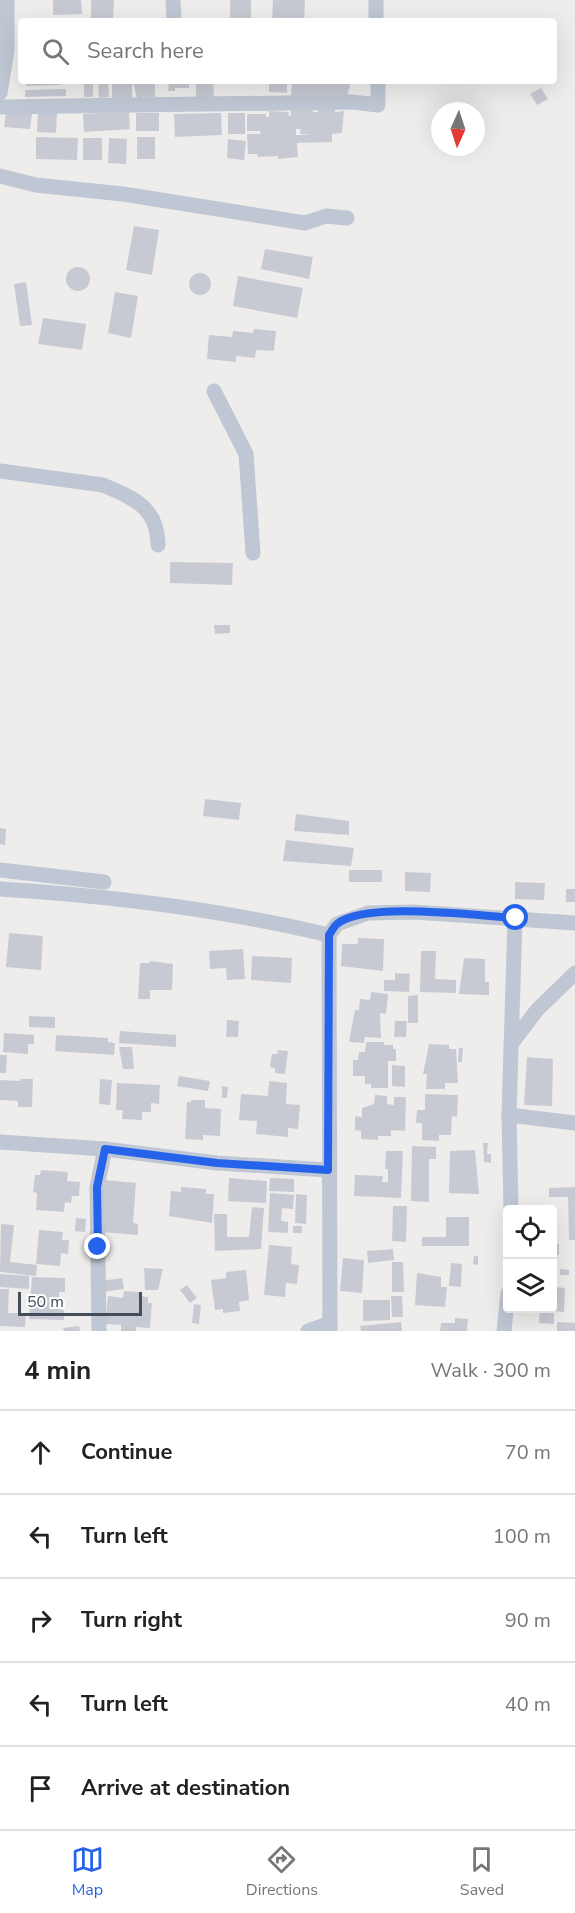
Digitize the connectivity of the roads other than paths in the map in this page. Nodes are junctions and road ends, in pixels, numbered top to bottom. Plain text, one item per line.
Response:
1 (7, 0) edge
2 (173, 0) edge
3 (376, 0) edge
4 (174, 18) edge
5 (376, 18) edge
6 (9, 50) edge
7 (378, 84) edge
8 (0, 93) edge
9 (0, 107) edge
10 (0, 176) edge
11 (347, 218) dead end
12 (214, 391) dead end
13 (0, 471) edge
14 (158, 545) dead end
15 (253, 553) dead end
16 (0, 870) edge
17 (104, 882) dead end
18 (0, 889) edge
19 (516, 918) junction
20 (575, 922) edge
21 (329, 935) junction
22 (575, 973) edge
23 (512, 1043) junction
24 (509, 1115) junction
25 (575, 1123) edge
26 (0, 1142) edge
27 (105, 1149) junction
28 (328, 1170) junction
29 (511, 1205) edge
30 (505, 1313) edge
31 (330, 1327) edge
32 (99, 1331) edge
33 (308, 1331) edge
34 (504, 1331) edge

1 - 6 street
2 - 4 street
3 - 5 street
6 - 8 street
7 - 9 street
10 - 11 street
12 - 15 street
13 - 14 street
16 - 17 street
18 - 21 street
19 - 20 street
19 - 21 street
19 - 23 street
21 - 28 street
22 - 23 street
23 - 24 street
24 - 25 street
24 - 29 street
26 - 27 street
27 - 28 street
27 - 32 street
28 - 31 street
30 - 34 street
31 - 33 street

